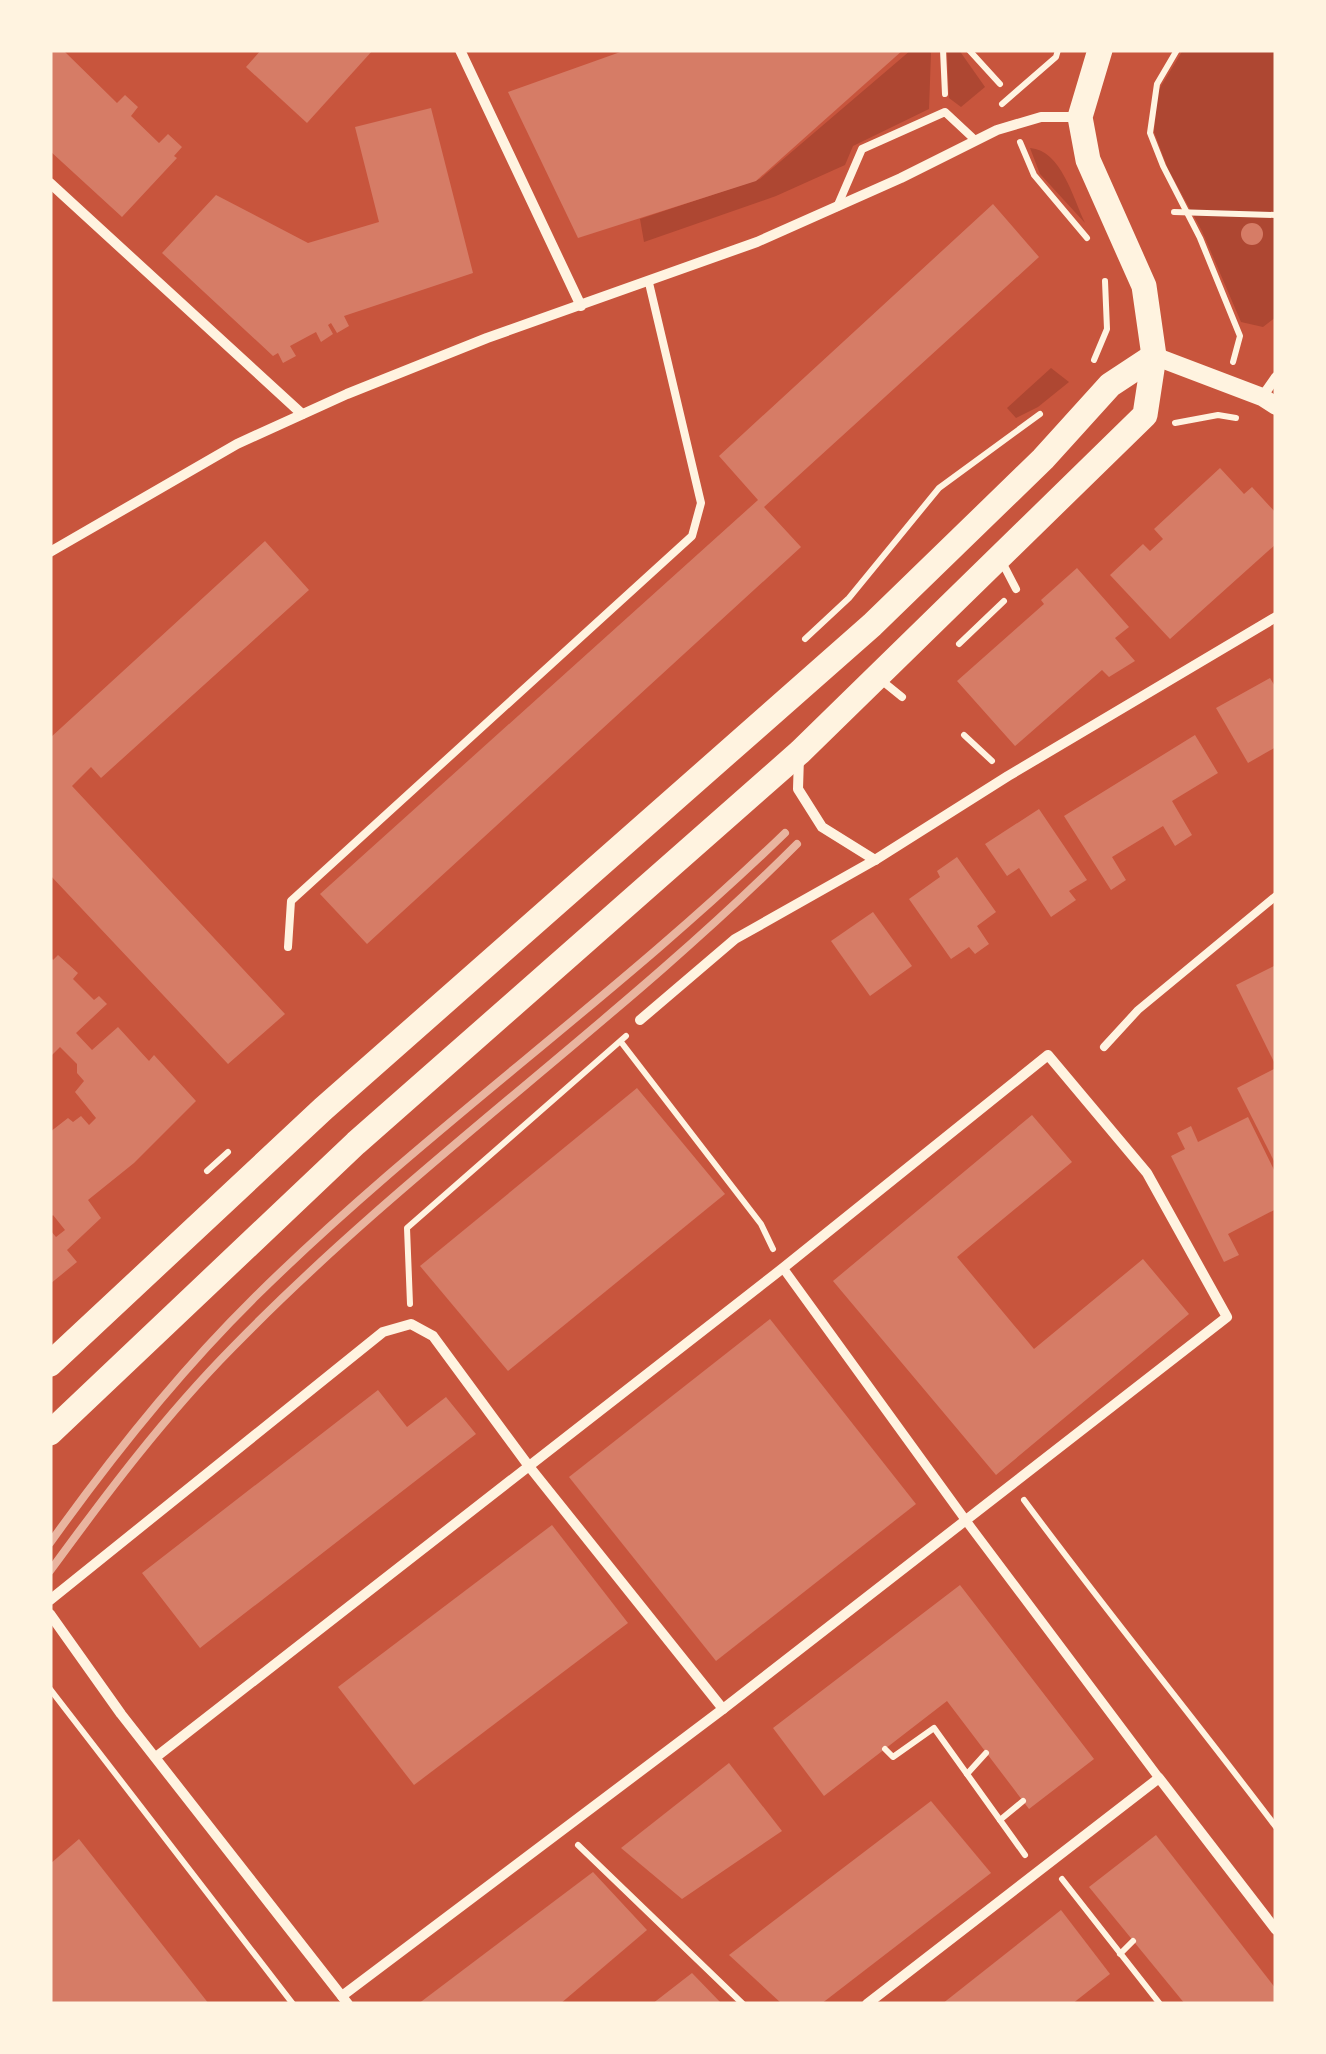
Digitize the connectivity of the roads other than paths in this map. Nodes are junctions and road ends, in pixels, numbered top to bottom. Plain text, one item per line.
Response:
1 (460, 50) edge
2 (1100, 50) edge
3 (1080, 117) junction
4 (975, 140) junction
5 (50, 183) edge
6 (837, 208) junction
7 (649, 283) junction
8 (581, 306) junction
9 (1154, 356) junction
10 (1276, 377) edge
11 (1271, 400) edge
12 (302, 414) junction
13 (50, 552) edge
14 (1000, 559) junction
15 (1016, 589) dead end
16 (1276, 617) edge
17 (877, 677) junction
18 (902, 697) dead end
19 (800, 752) junction
20 (875, 860) junction
21 (1276, 896) edge
22 (288, 948) dead end
23 (640, 1020) road end
24 (1104, 1046) dead end
25 (783, 1268) junction
26 (50, 1364) edge
27 (50, 1432) edge
28 (528, 1465) junction
29 (967, 1522) junction
30 (50, 1600) edge
31 (50, 1614) edge
32 (724, 1710) junction
33 (156, 1757) junction
34 (1159, 1778) junction
35 (1276, 1930) edge
36 (345, 2000) edge
37 (867, 2004) edge

1 - 8 street
2 - 3 main road
3 - 4 street
3 - 9 main road
4 - 6 street
4 - 6 lane
5 - 12 street
6 - 7 street
7 - 8 street
7 - 22 lane
8 - 12 street
9 - 11 street
9 - 14 main road
9 - 26 main road
10 - 11 street
12 - 13 street
14 - 15 lane
14 - 17 main road
16 - 20 street
17 - 18 lane
17 - 19 main road
19 - 20 street
19 - 27 main road
20 - 23 street
21 - 24 lane
25 - 28 street
25 - 29 street
25 - 29 street
28 - 30 street
28 - 32 street
28 - 33 street
29 - 32 street
29 - 34 street
31 - 33 street
32 - 36 street
33 - 36 street
34 - 35 street
34 - 37 street

